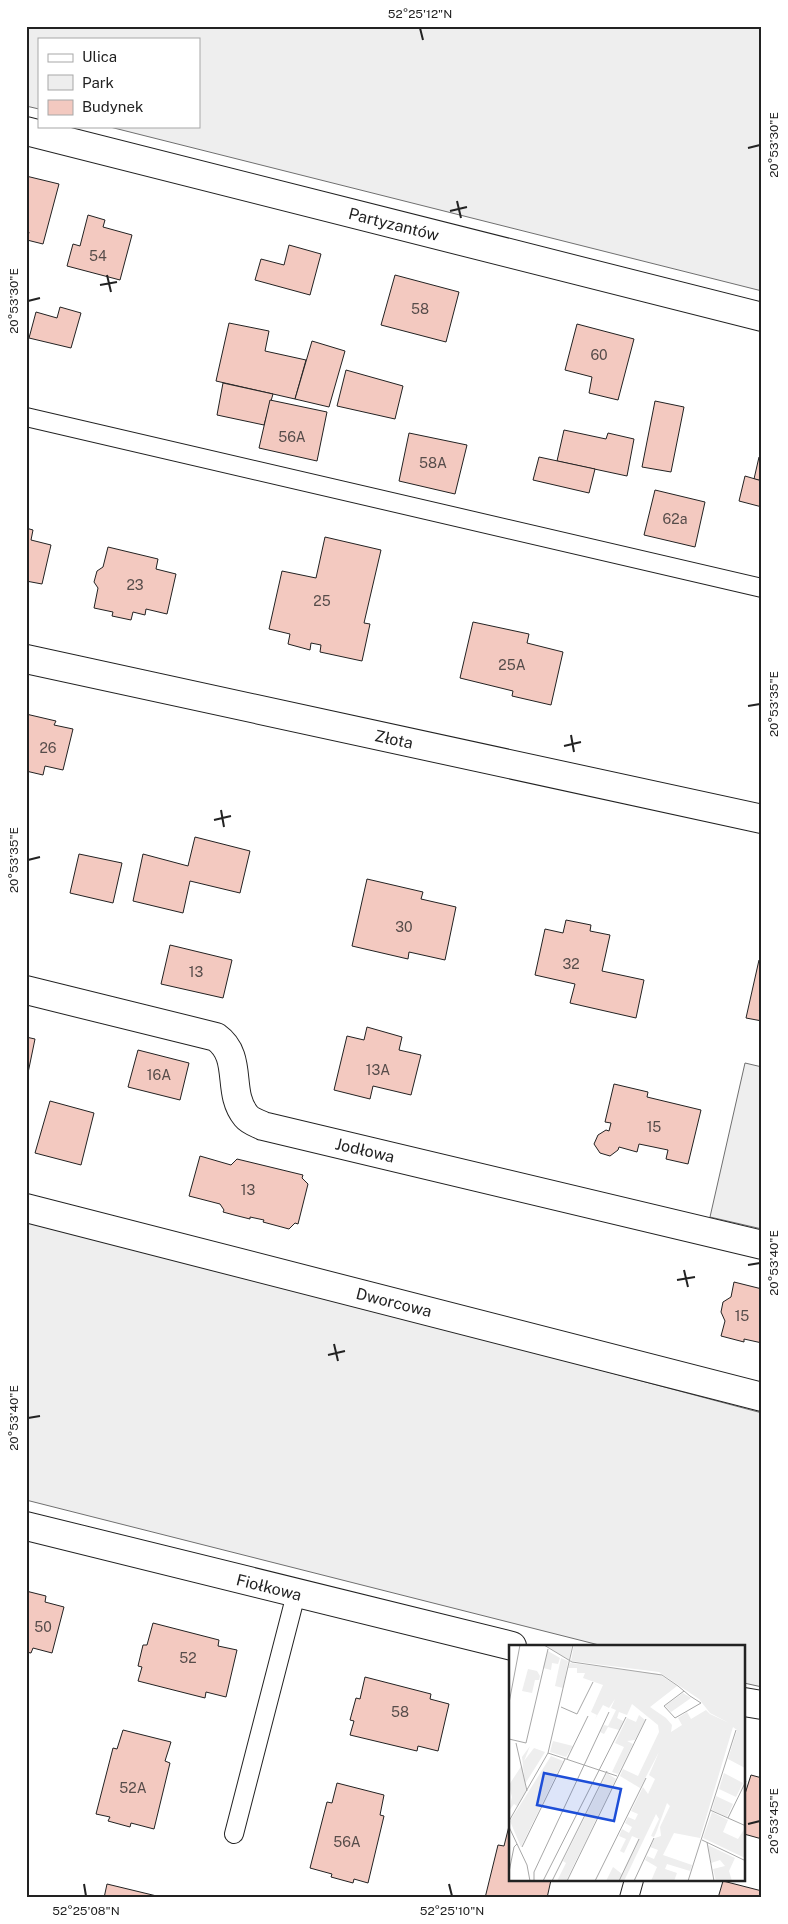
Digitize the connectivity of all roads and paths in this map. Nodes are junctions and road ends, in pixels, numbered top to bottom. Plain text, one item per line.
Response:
1 (26, 131) edge
2 (762, 317) edge
3 (26, 417) edge
4 (762, 588) edge
5 (26, 658) edge
6 (762, 820) edge
7 (26, 990) edge
8 (26, 1208) edge
9 (762, 1245) edge
10 (762, 1396) edge
11 (26, 1526) edge
12 (296, 1594) junction
13 (509, 1645) edge
14 (746, 1702) edge
15 (762, 1706) edge
16 (234, 1834) dead end
17 (633, 1882) edge
18 (629, 1898) edge

1 - 2 street, Partyzantów
3 - 4 lane
5 - 6 street, Złota
7 - 9 street, Jodłowa
8 - 10 street, Dworcowa
11 - 12 street, Fiołkowa
12 - 13 street, Fiołkowa
12 - 16 lane
14 - 15 street
17 - 18 lane

